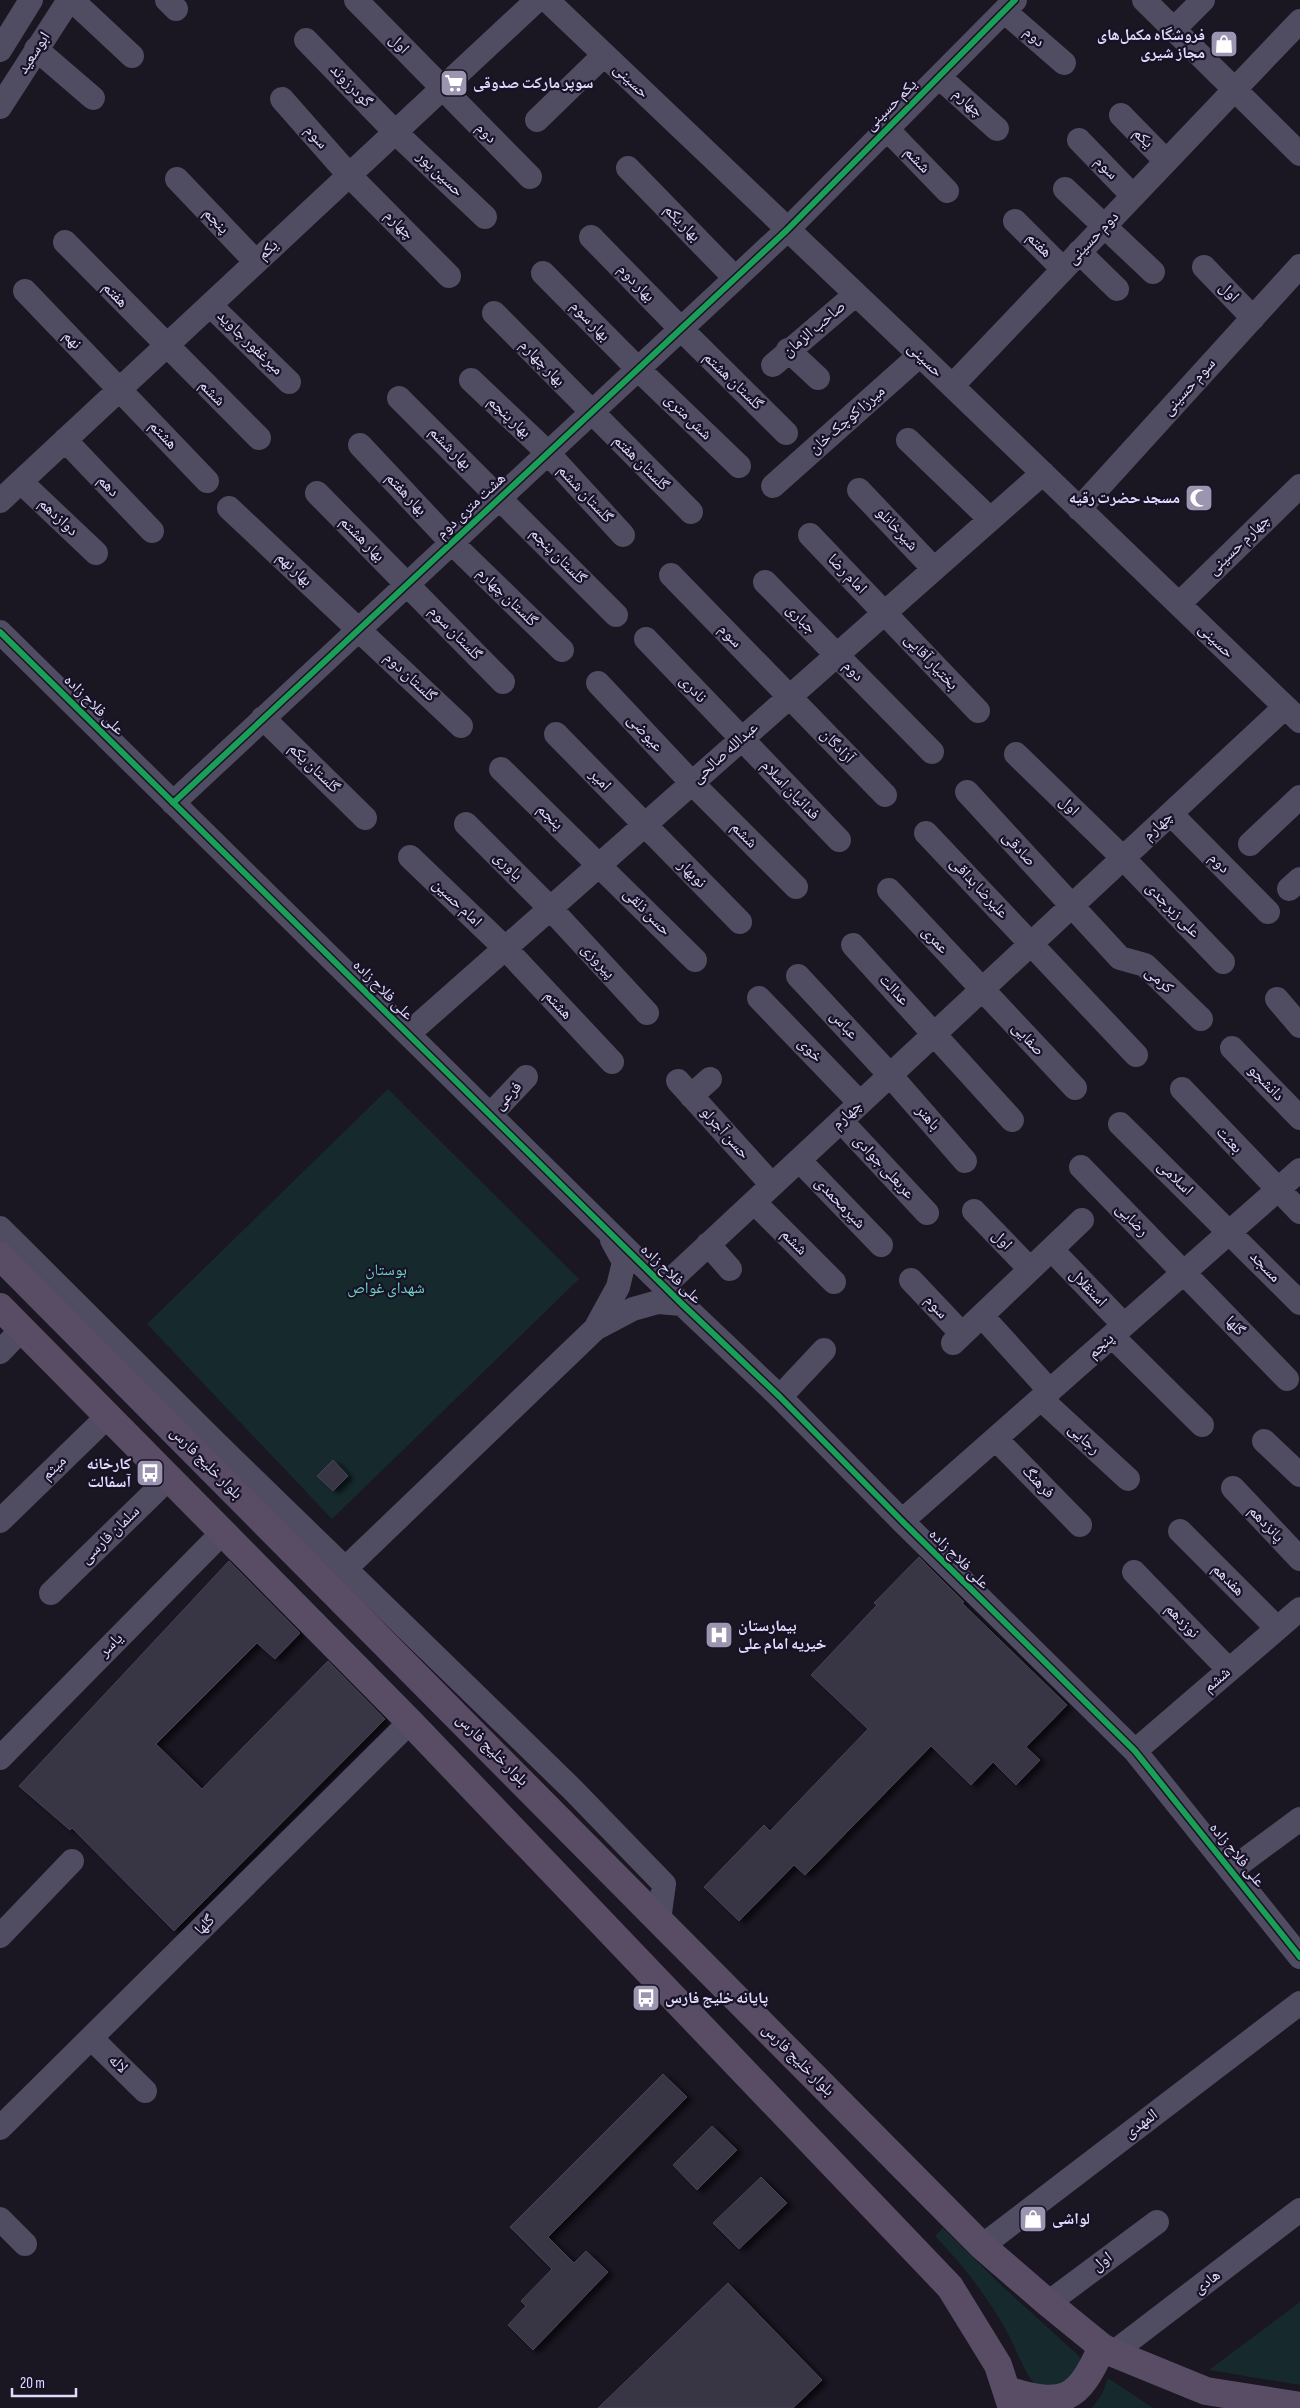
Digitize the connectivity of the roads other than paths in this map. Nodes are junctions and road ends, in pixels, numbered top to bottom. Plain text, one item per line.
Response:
1 (71, 0) edge
2 (356, 0) edge
3 (537, 0) edge
4 (547, 0) edge
5 (1144, 0) edge
6 (1203, 0) edge
7 (29, 1) edge
8 (1010, 6) edge
9 (1300, 22) edge
10 (1174, 29) junction
11 (306, 40) dead end
12 (36, 49) junction
13 (0, 50) edge
14 (604, 55) junction
15 (132, 56) dead end
16 (1064, 63) dead end
17 (939, 77) junction
18 (441, 89) junction
19 (1235, 89) junction
20 (93, 98) dead end
21 (282, 99) dead end
22 (0, 107) edge
23 (1121, 115) dead end
24 (537, 120) dead end
25 (997, 128) dead end
26 (887, 129) junction
27 (396, 132) junction
28 (1078, 140) dead end
29 (1300, 154) edge
30 (1166, 161) junction
31 (628, 168) dead end
32 (349, 175) junction
33 (530, 177) dead end
34 (177, 180) dead end
35 (1065, 188) dead end
36 (947, 191) dead end
37 (1133, 196) junction
38 (484, 217) dead end
39 (1015, 221) dead end
40 (1104, 226) junction
41 (787, 230) junction
42 (591, 237) dead end
43 (65, 242) dead end
44 (1071, 261) junction
45 (256, 262) junction
46 (1204, 267) dead end
47 (543, 272) dead end
48 (1153, 272) dead end
49 (1298, 272) edge
50 (449, 276) dead end
51 (735, 278) junction
52 (1117, 289) dead end
53 (26, 291) dead end
54 (856, 294) junction
55 (210, 305) junction
56 (494, 313) dead end
57 (1253, 318) junction
58 (680, 329) junction
59 (166, 347) junction
60 (920, 355) junction
61 (638, 369) junction
62 (818, 378) dead end
63 (471, 380) dead end
64 (289, 382) dead end
65 (952, 386) junction
66 (119, 390) junction
67 (400, 398) dead end
68 (591, 413) junction
69 (786, 433) dead end
70 (259, 438) dead end
71 (65, 440) junction
72 (908, 440) dead end
73 (360, 445) dead end
74 (548, 453) junction
75 (739, 466) dead end
76 (1043, 472) junction
77 (206, 481) dead end
78 (21, 482) junction
79 (773, 486) dead end
80 (1300, 486) edge
81 (860, 490) dead end
82 (317, 493) dead end
83 (500, 498) junction
84 (0, 501) edge
85 (229, 508) dead end
86 (1079, 508) junction
87 (691, 512) dead end
88 (990, 519) junction
89 (152, 531) dead end
90 (623, 535) dead end
91 (810, 535) dead end
92 (452, 543) junction
93 (96, 553) dead end
94 (934, 569) junction
95 (671, 575) dead end
96 (765, 582) dead end
97 (407, 584) junction
98 (1179, 604) junction
99 (885, 613) junction
100 (616, 615) dead end
101 (359, 629) junction
102 (0, 632) edge
103 (646, 639) dead end
104 (562, 650) dead end
105 (837, 655) junction
106 (503, 682) dead end
107 (598, 683) dead end
108 (789, 697) junction
109 (978, 711) dead end
110 (1292, 714) edge
111 (263, 718) junction
112 (462, 726) dead end
113 (556, 734) dead end
114 (741, 740) junction
115 (932, 752) dead end
116 (1016, 754) dead end
117 (501, 769) dead end
118 (692, 783) junction
119 (967, 792) dead end
120 (885, 794) dead end
121 (1300, 797) edge
122 (173, 802) junction
123 (1171, 814) junction
124 (365, 818) dead end
125 (466, 824) dead end
126 (644, 826) junction
127 (926, 833) dead end
128 (839, 840) dead end
129 (1250, 844) dead end
130 (410, 857) dead end
131 (1122, 858) junction
132 (599, 865) junction
133 (796, 887) dead end
134 (889, 890) dead end
135 (1072, 906) junction
136 (550, 908) junction
137 (1268, 912) dead end
138 (740, 922) dead end
139 (1031, 944) junction
140 (853, 945) dead end
141 (505, 948) junction
142 (696, 960) dead end
143 (1223, 962) dead end
144 (798, 976) dead end
145 (982, 990) junction
146 (759, 998) dead end
147 (1277, 999) dead end
148 (647, 1013) dead end
149 (1201, 1019) dead end
150 (1300, 1026) edge
151 (408, 1034) junction
152 (934, 1034) junction
153 (1232, 1048) dead end
154 (1136, 1055) dead end
155 (612, 1062) dead end
156 (890, 1075) junction
157 (526, 1077) dead end
158 (710, 1079) dead end
159 (1075, 1088) dead end
160 (1182, 1089) dead end
161 (860, 1103) junction
162 (490, 1114) junction
163 (1300, 1118) edge
164 (841, 1120) junction
165 (1012, 1120) dead end
166 (1120, 1124) dead end
167 (799, 1160) junction
168 (966, 1161) dead end
169 (1081, 1167) dead end
170 (1300, 1170) edge
171 (772, 1185) junction
172 (1277, 1190) junction
173 (754, 1202) junction
174 (974, 1211) dead end
175 (1300, 1212) edge
176 (927, 1213) dead end
177 (1082, 1220) dead end
178 (0, 1228) edge
179 (606, 1229) junction
180 (1230, 1232) junction
181 (708, 1244) junction
182 (881, 1245) dead end
183 (1052, 1250) junction
184 (0, 1256) edge
185 (730, 1269) dead end
186 (1030, 1269) junction
187 (1184, 1272) junction
188 (910, 1280) dead end
189 (834, 1282) dead end
190 (664, 1286) junction
191 (1300, 1303) edge
192 (682, 1304) junction
193 (0, 1307) edge
194 (982, 1316) junction
195 (22, 1329) junction
196 (595, 1329) junction
197 (1118, 1331) junction
198 (824, 1350) dead end
199 (0, 1352) edge
200 (1287, 1379) dead end
201 (1045, 1395) junction
202 (780, 1397) junction
203 (108, 1416) junction
204 (1202, 1425) dead end
205 (996, 1439) junction
206 (1264, 1441) dead end
207 (1300, 1475) edge
208 (169, 1478) junction
209 (1128, 1479) dead end
210 (1233, 1488) dead end
211 (0, 1521) edge
212 (902, 1522) junction
213 (1080, 1525) dead end
214 (1180, 1531) dead end
215 (223, 1532) junction
216 (1300, 1559) edge
217 (346, 1568) junction
218 (1134, 1572) dead end
219 (51, 1593) dead end
220 (1300, 1609) edge
221 (1277, 1628) junction
222 (1229, 1670) junction
223 (410, 1722) junction
224 (1135, 1751) junction
225 (0, 1758) edge
226 (1300, 1818) edge
227 (72, 1862) dead end
228 (1231, 1870) junction
229 (659, 1920) junction
230 (0, 1936) edge
231 (1300, 1957) edge
232 (1300, 2003) edge
233 (91, 2038) junction
234 (145, 2091) dead end
235 (0, 2128) edge
236 (1300, 2210) edge
237 (0, 2219) edge
238 (1157, 2222) dead end
239 (25, 2244) dead end
240 (982, 2246) junction
241 (1048, 2303) junction
242 (1108, 2350) junction
243 (1009, 2399) edge
244 (1300, 2406) edge

1 - 12 street, ابوسعید
1 - 15 street
2 - 18 street, اول
3 - 18 street, یکم
4 - 14 street, حسینی
5 - 10 street
6 - 10 street
7 - 13 street, ابوسعید
8 - 16 street, دوم
8 - 17 street, یکم حسینی
9 - 19 street, دوم حسینی
10 - 19 street
11 - 27 street, گودرزوند
12 - 20 street
12 - 22 street, ابوسعید
14 - 24 street
14 - 41 street, حسینی
17 - 25 street, چهارم
17 - 26 street, یکم حسینی
18 - 27 street, یکم
18 - 33 street, دوم
19 - 29 street
19 - 30 street, دوم حسینی
21 - 32 street, سوم
23 - 30 street, یکم
26 - 36 street, ششم
26 - 41 street, یکم حسینی
27 - 32 street, یکم
27 - 38 street, حسین پور
28 - 37 street, سوم
30 - 37 street, دوم حسینی
31 - 51 street, بهار یکم
32 - 45 street, یکم
32 - 50 street, چهارم
34 - 45 street, پنجم
35 - 40 street
37 - 40 street, دوم حسینی
39 - 44 street, هفتم
40 - 44 street, دوم حسینی
40 - 48 street
41 - 51 street, هشت متری دوم
41 - 54 street, حسینی
42 - 58 street, بهار دوم
43 - 59 street, هفتم
44 - 52 street
44 - 65 street, دوم حسینی
45 - 55 street, یکم
46 - 57 street, اول
47 - 61 street, بهار سوم
49 - 57 street, سوم حسینی
51 - 58 street, هشت متری دوم
53 - 66 street, نهم
54 - 60 street, حسینی
54 - 62 street, صاحب الزمان
55 - 59 street, یکم
55 - 64 street, میرغفور جاوید
56 - 68 street, بهار چهارم
57 - 86 street, سوم حسینی
58 - 61 street, هشت متری دوم
58 - 69 street, گلستان هشتم
59 - 66 street, یکم
59 - 70 street, ششم
60 - 65 street, حسینی
60 - 79 street, میرزا کوچک خان
61 - 68 street, هشت متری دوم
61 - 75 street, شش متری
63 - 74 street, بهار پنجم
65 - 76 street, حسینی
66 - 71 street, یکم
66 - 77 street, هشتم
67 - 83 street, بهار ششم
68 - 74 street, هشت متری دوم
68 - 87 street, گلستان هفتم
71 - 78 street, یکم
71 - 89 street, دهم
72 - 88 street
73 - 92 street, بهار هفتم
74 - 83 street, هشت متری دوم
74 - 90 street, گلستان ششم
76 - 86 street, حسینی
76 - 88 street, عبدالله صالحی
78 - 84 street, یکم
78 - 93 street, دوازدهم
80 - 98 street, چهارم حسینی
81 - 94 street, شیرخانلو
82 - 97 street, بهار هشتم
83 - 92 street, هشت متری دوم
83 - 100 street, گلستان پنجم
85 - 101 street, بهار نهم
86 - 98 street, حسینی
88 - 94 street, عبدالله صالحی
91 - 99 street, امام رضا
92 - 97 street, هشت متری دوم
92 - 104 street, گلستان چهارم
94 - 99 street, عبدالله صالحی
95 - 108 street, سوم
96 - 105 street, جباری
97 - 101 street, هشت متری دوم
97 - 106 street, گلستان سوم
98 - 110 street, حسینی
99 - 105 street, عبدالله صالحی
99 - 109 street, بختیار آقایی
101 - 111 street, هشت متری دوم
101 - 112 street, گلستان دوم
102 - 122 street, علی فلاح زاده
103 - 114 street, نادری
105 - 108 street, عبدالله صالحی
105 - 115 street, دوم
107 - 118 street, عیوضی
108 - 114 street, عبدالله صالحی
108 - 120 street, آزادگان
110 - 123 street, چهارم
111 - 122 street, هشت متری دوم
111 - 124 street, گلستان یکم
113 - 126 street, امیر
114 - 118 street, عبدالله صالحی
114 - 128 street, فدائیان اسلام
116 - 131 street, اول
117 - 132 street, پنجم
118 - 126 street, عبدالله صالحی
118 - 133 street, ششم
119 - 135 street, صادقی
121 - 129 street
122 - 151 street, علی فلاح زاده
123 - 131 street, چهارم
123 - 137 street, دوم
125 - 136 street, یاوری
126 - 132 street, عبدالله صالحی
126 - 138 street, نوبهار
127 - 139 street, علیرضا بداقی
130 - 141 street, امام حسین
131 - 135 street, چهارم
131 - 143 street, علی زبرجدی
132 - 136 street, عبدالله صالحی
132 - 142 street, حسن ذلقی
134 - 145 street, عمری
135 - 139 street, چهارم
135 - 149 street, کرمی
136 - 141 street, عبدالله صالحی
136 - 148 street, پیروزی
139 - 145 street, چهارم
139 - 154 street
140 - 152 street, عدالت
141 - 151 street, عبدالله صالحی
141 - 155 street, هشتم
144 - 156 street, عباس
145 - 152 street, چهارم
145 - 159 street, صفایی
146 - 161 street, خوی
147 - 150 street
151 - 162 street, علی فلاح زاده
152 - 156 street, چهارم
152 - 165 street
153 - 163 street, دانشجو
156 - 161 street, چهارم
156 - 168 street, باهنر
157 - 162 street, فرعی
158 - 171 street, حسن آجرلو
160 - 172 street, بعثت
161 - 164 street, چهارم
162 - 179 street, علی فلاح زاده
164 - 167 street, چهارم
164 - 176 street, عربعلی جوادی
166 - 180 street, اسلامی
167 - 171 street, چهارم
167 - 182 street, شیرمحمدی
169 - 187 street, رضایی
170 - 172 street, پنجم
171 - 173 street, چهارم
172 - 175 street, بعثت
172 - 180 street, پنجم
173 - 181 street, چهارم
173 - 189 street, ششم
174 - 186 street, اول
177 - 183 street
178 - 217 street
179 - 190 street, علی فلاح زاده
179 - 196 street
180 - 187 street, پنجم
180 - 191 street, مسجد
181 - 185 street
181 - 190 street, چهارم
183 - 186 street
183 - 197 street, استقلال
184 - 229 main road, بلوار خلیج فارس
186 - 194 street
187 - 197 street, پنجم
187 - 200 street, گلها
188 - 194 street, سوم
190 - 192 street, علی فلاح زاده
192 - 196 street
192 - 202 street, علی فلاح زاده
193 - 195 main road
194 - 201 street
195 - 199 street
195 - 203 main road
196 - 217 street
197 - 201 street, پنجم
197 - 204 street, استقلال
198 - 202 street
201 - 205 street, پنجم
201 - 209 street, رجایی
202 - 212 street, علی فلاح زاده
203 - 208 main road
203 - 211 street, میثم
205 - 212 street, پنجم
205 - 213 street, فرهنگ
206 - 207 street
208 - 215 main road
208 - 219 street, سلمان فارسی
210 - 216 street, پانزدهم
212 - 224 street, علی فلاح زاده
214 - 221 street, هفدهم
215 - 223 main road
215 - 225 street, یاسر
217 - 229 street
218 - 222 street, نوزدهم
220 - 221 street, ششم
221 - 222 street, ششم
222 - 224 street, ششم
223 - 233 street, گلها
223 - 243 main road
224 - 228 street, علی فلاح زاده
226 - 228 street
227 - 230 street
228 - 231 street, علی فلاح زاده
229 - 240 main road, بلوار خلیج فارس
232 - 240 street, المهدی
233 - 234 street, لاله
233 - 235 street, گلها
236 - 242 street, هادی
237 - 239 street
238 - 241 street, اول
240 - 241 main road, بلوار خلیج فارس
241 - 242 main road, بلوار خلیج فارس
242 - 243 main road
242 - 244 main road, بلوار خلیج فارس

